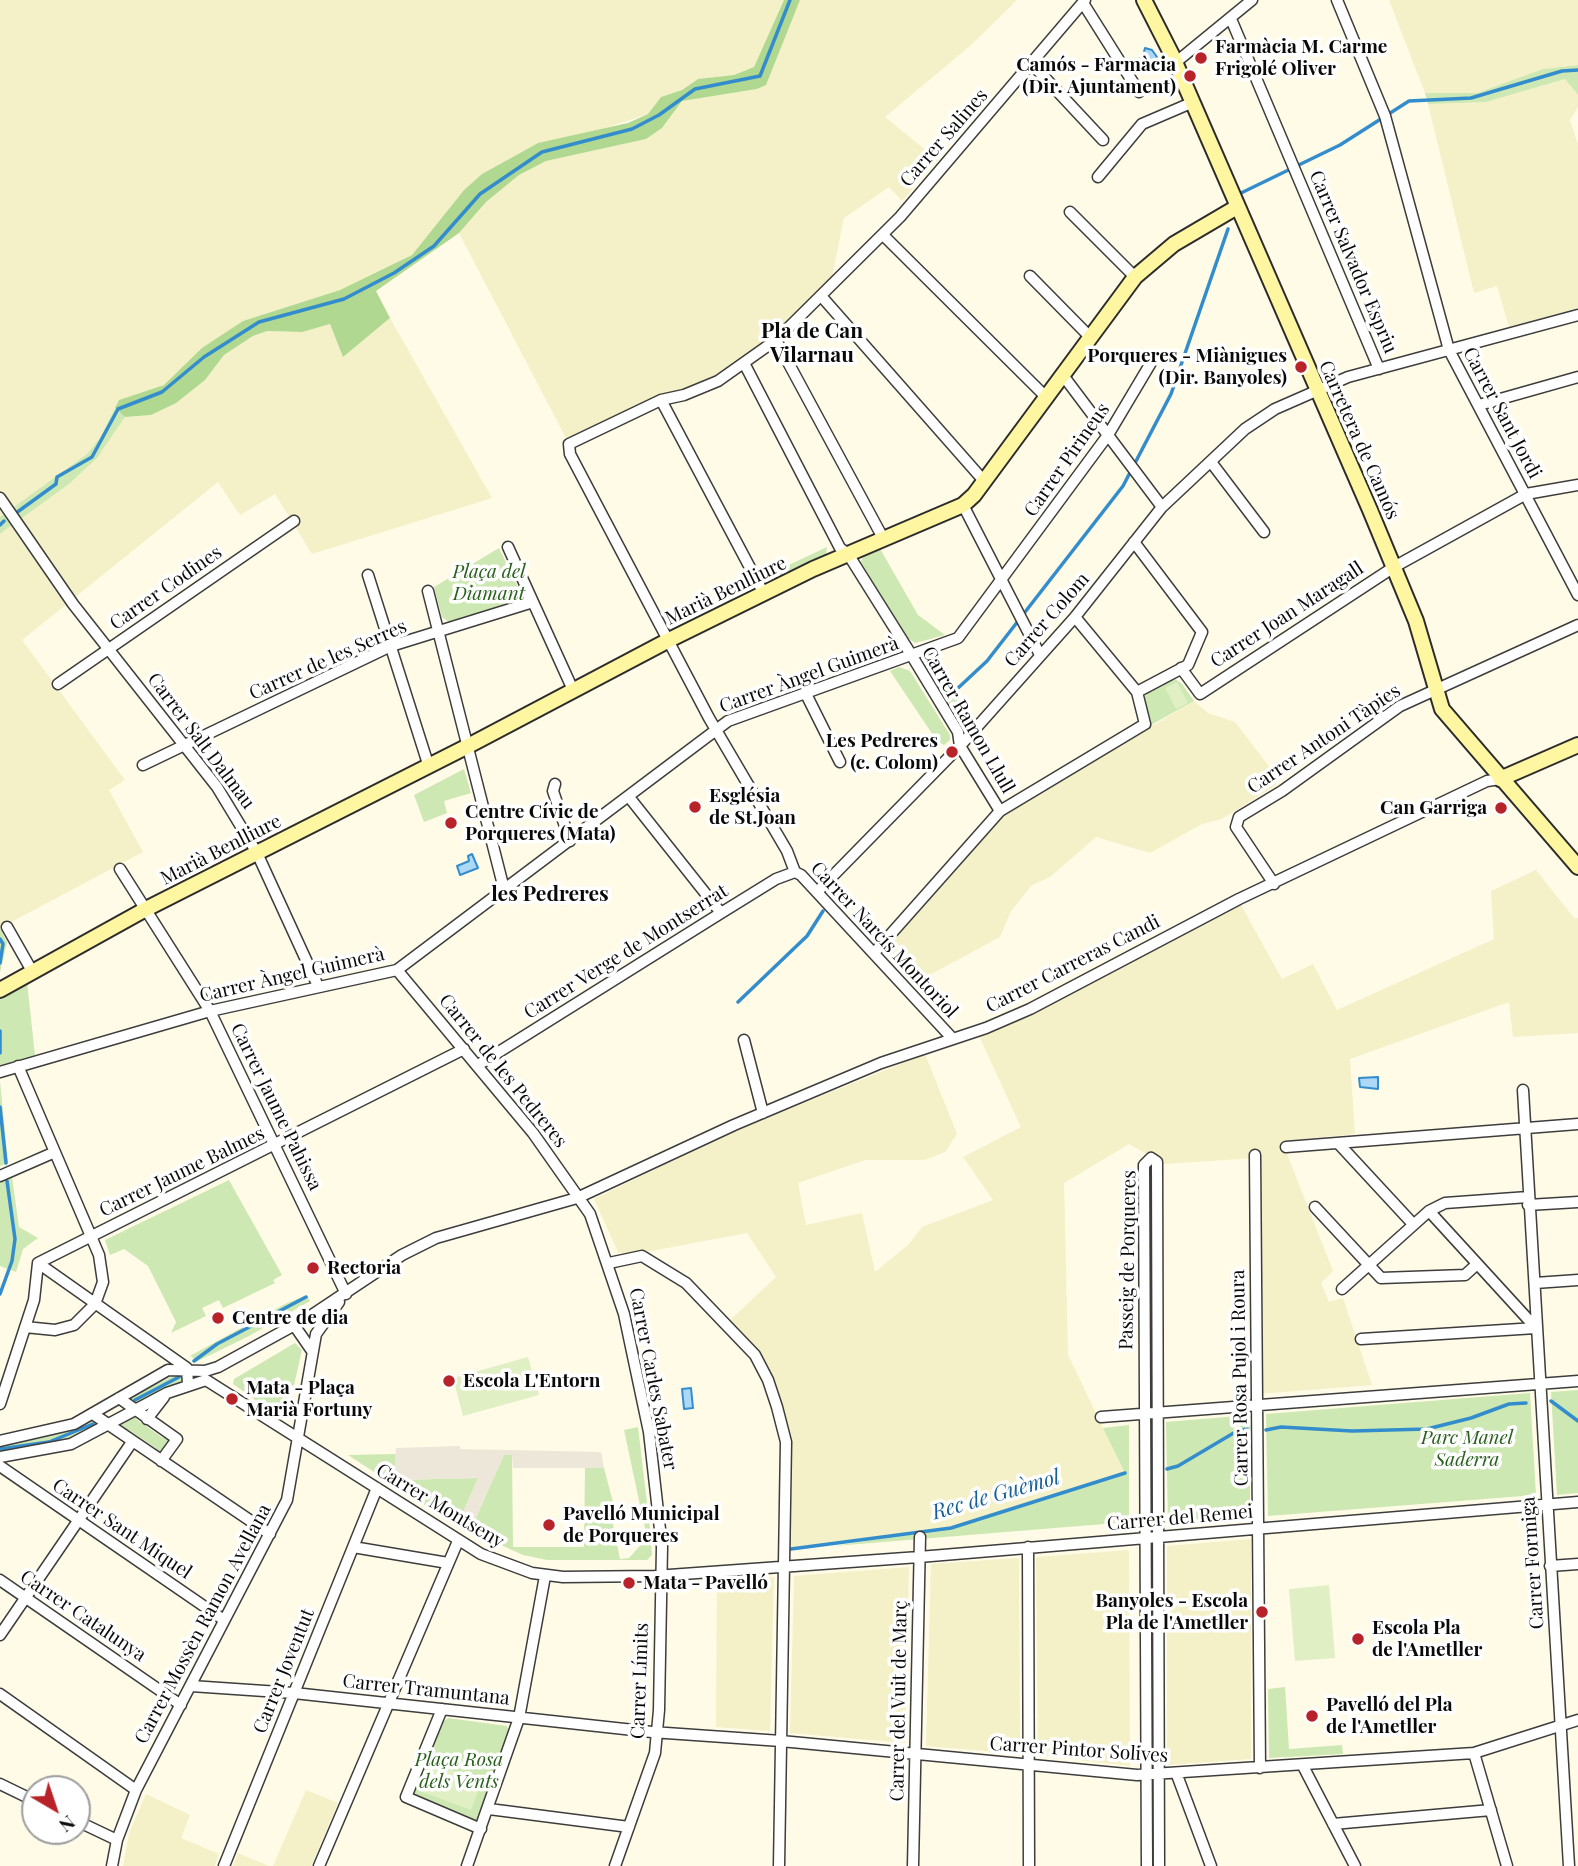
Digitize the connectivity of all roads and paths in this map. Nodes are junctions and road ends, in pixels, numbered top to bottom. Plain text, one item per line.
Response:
1 (1144, 0) edge
2 (1252, 0) edge
3 (1338, 0) edge
4 (1084, 1) edge
5 (1231, 19) junction
6 (1175, 63) junction
7 (1032, 64) junction
8 (1139, 92) dead end
9 (1191, 103) junction
10 (1103, 140) dead end
11 (1098, 177) dead end
12 (1237, 207) junction
13 (1070, 212) dead end
14 (883, 235) junction
15 (1030, 276) dead end
16 (1135, 277) junction
17 (822, 297) junction
18 (1578, 315) edge
19 (1090, 337) junction
20 (776, 340) junction
21 (1449, 350) junction
22 (1155, 356) dead end
23 (744, 363) junction
24 (1379, 369) junction
25 (1062, 374) junction
26 (1578, 377) edge
27 (1316, 390) junction
28 (1045, 396) junction
29 (661, 400) junction
30 (1479, 405) junction
31 (1108, 435) junction
32 (1211, 462) junction
33 (984, 481) junction
34 (1578, 485) edge
35 (1526, 495) junction
36 (0, 498) edge
37 (963, 505) junction
38 (1162, 507) junction
39 (294, 521) dead end
40 (1264, 532) dead end
41 (883, 538) junction
42 (1134, 542) junction
43 (508, 547) dead end
44 (848, 554) junction
45 (1394, 567) junction
46 (368, 575) dead end
47 (1003, 580) junction
48 (428, 591) dead end
49 (764, 594) junction
50 (1578, 595) edge
51 (533, 602) junction
52 (1076, 617) junction
53 (1577, 628) edge
54 (439, 632) junction
55 (669, 640) junction
56 (391, 646) junction
57 (108, 649) junction
58 (1040, 655) junction
59 (912, 656) junction
60 (1181, 668) junction
61 (58, 684) dead end
62 (573, 690) junction
63 (1435, 690) junction
64 (1137, 692) junction
65 (806, 694) junction
66 (716, 730) junction
67 (185, 745) junction
68 (1578, 745) edge
69 (960, 746) junction
70 (468, 747) junction
71 (840, 762) dead end
72 (143, 765) dead end
73 (429, 767) junction
74 (1500, 779) junction
75 (555, 784) dead end
76 (629, 796) junction
77 (1000, 811) junction
78 (570, 841) junction
79 (257, 853) junction
80 (1578, 867) edge
81 (120, 869) dead end
82 (795, 872) junction
83 (1274, 884) junction
84 (504, 889) junction
85 (817, 892) junction
86 (146, 909) junction
87 (721, 913) junction
88 (7, 927) dead end
89 (874, 953) junction
90 (397, 970) junction
91 (32, 971) junction
92 (318, 986) junction
93 (0, 990) edge
94 (209, 1011) junction
95 (952, 1038) junction
96 (744, 1040) dead end
97 (464, 1049) junction
98 (478, 1065) junction
99 (18, 1066) junction
100 (0, 1072) edge
101 (1523, 1090) dead end
102 (763, 1113) junction
103 (1578, 1124) edge
104 (1524, 1128) junction
105 (1338, 1143) junction
106 (277, 1146) junction
107 (1286, 1147) dead end
108 (55, 1152) junction
109 (1255, 1155) dead end
110 (0, 1175) edge
111 (577, 1198) junction
112 (1528, 1201) junction
113 (1578, 1202) edge
114 (1315, 1207) dead end
115 (1429, 1211) junction
116 (1413, 1224) junction
117 (91, 1235) junction
118 (38, 1263) junction
119 (609, 1263) junction
120 (1368, 1265) junction
121 (1476, 1265) junction
122 (1578, 1280) edge
123 (1535, 1283) junction
124 (1342, 1289) dead end
125 (345, 1294) junction
126 (95, 1304) junction
127 (294, 1325) junction
128 (25, 1327) junction
129 (1536, 1328) junction
130 (1361, 1339) dead end
131 (312, 1351) junction
132 (218, 1367) junction
133 (187, 1368) junction
134 (1578, 1381) edge
135 (188, 1384) junction
136 (1539, 1384) junction
137 (220, 1389) junction
138 (166, 1393) junction
139 (119, 1398) junction
140 (0, 1404) edge
141 (1258, 1404) junction
142 (135, 1410) junction
143 (1157, 1412) junction
144 (93, 1413) junction
145 (1145, 1413) junction
146 (1101, 1417) dead end
147 (147, 1419) junction
148 (109, 1426) junction
149 (297, 1438) junction
150 (0, 1441) edge
151 (132, 1442) junction
152 (0, 1457) edge
153 (161, 1461) junction
154 (0, 1466) edge
155 (376, 1488) junction
156 (1578, 1502) edge
157 (1546, 1504) junction
158 (79, 1520) junction
159 (1259, 1528) junction
160 (270, 1534) junction
161 (920, 1537) dead end
162 (1157, 1537) junction
163 (1145, 1538) junction
164 (458, 1541) junction
165 (352, 1547) junction
166 (1028, 1547) junction
167 (919, 1557) junction
168 (448, 1563) junction
169 (1578, 1564) edge
170 (785, 1565) junction
171 (1550, 1566) junction
172 (661, 1575) junction
173 (545, 1576) junction
174 (0, 1580) edge
175 (25, 1598) junction
176 (224, 1620) junction
177 (0, 1635) edge
178 (191, 1686) junction
179 (294, 1693) junction
180 (0, 1694) edge
181 (388, 1703) junction
182 (181, 1705) junction
183 (442, 1709) junction
184 (519, 1718) junction
185 (1578, 1720) edge
186 (1561, 1726) junction
187 (658, 1732) junction
188 (781, 1741) junction
189 (1474, 1753) junction
190 (916, 1754) junction
191 (1028, 1765) junction
192 (1303, 1766) junction
193 (1260, 1768) junction
194 (1153, 1775) junction
195 (1177, 1775) junction
196 (0, 1784) edge
197 (136, 1790) junction
198 (21, 1794) edge
199 (489, 1809) junction
200 (1491, 1810) junction
201 (1578, 1812) edge
202 (1566, 1815) junction
203 (1333, 1824) junction
204 (629, 1827) junction
205 (91, 1828) edge
206 (481, 1829) junction
207 (117, 1840) junction
208 (112, 1866) edge
209 (224, 1866) edge
210 (319, 1866) edge
211 (467, 1866) edge
212 (615, 1866) edge
213 (779, 1866) edge
214 (913, 1866) edge
215 (1028, 1866) edge
216 (1147, 1866) edge
217 (1159, 1866) edge
218 (1210, 1866) edge
219 (1355, 1866) edge
220 (1507, 1866) edge
221 (1569, 1866) edge

1 - 6 street, Carretera de Camós
2 - 5 street
3 - 21 street, Carrer Sant Jordi
4 - 7 street, Carrer Salines
4 - 8 street
5 - 6 street
5 - 24 street, Carrer Salvador Espriu
6 - 9 street, Carretera de Camós
7 - 10 street
7 - 14 street, Carrer Salines
9 - 11 street
9 - 12 street, Carretera de Camós
12 - 16 street, Marià Benlliure
12 - 27 street, Carretera de Camós
13 - 16 street
14 - 17 street, Carrer Salines
14 - 28 street
15 - 19 street
16 - 19 street, Marià Benlliure
17 - 20 street, Carrer Salines
17 - 33 street
18 - 21 street, Carrer Colom
19 - 25 street, Marià Benlliure
20 - 23 street, Carrer Salines
20 - 41 street
21 - 24 street, Carrer Colom
21 - 30 street, Carrer Sant Jordi
22 - 31 street, Carrer Pirineus
23 - 29 street, Carrer Salines
23 - 44 street, Carrer Ramon Llull
24 - 27 street, Carrer Colom
25 - 28 street, Marià Benlliure
25 - 31 street
26 - 30 street
27 - 32 street, Carrer Colom
27 - 45 street, Carretera de Camós
28 - 33 street, Marià Benlliure
29 - 49 street
29 - 55 street, Carrer Narcís Montoriol
30 - 35 street, Carrer Sant Jordi
31 - 38 street
31 - 47 street, Carrer Pirineus
32 - 38 street, Carrer Colom
32 - 40 street
33 - 37 street, Marià Benlliure
34 - 35 street, Carrer Joan Maragall
35 - 45 street, Carrer Joan Maragall
35 - 50 street, Carrer Sant Jordi
36 - 57 street, Carrer Salt Dalmau
37 - 41 street, Marià Benlliure
37 - 47 street
38 - 42 street, Carrer Colom
39 - 57 street, Carrer Codines
41 - 44 street, Marià Benlliure
42 - 52 street, Carrer Colom
42 - 60 street
43 - 51 street
44 - 49 street, Marià Benlliure
44 - 59 street, Carrer Ramon Llull
45 - 60 street, Carrer Joan Maragall
45 - 63 street, Carretera de Camós
46 - 56 street
47 - 58 street
47 - 59 street, Carrer Àngel Guimerà
48 - 54 street
49 - 55 street, Marià Benlliure
51 - 54 street, Carrer de les Serres
51 - 62 street
52 - 58 street, Carrer Colom
52 - 64 street
53 - 63 street, Carrer Antoni Tàpies
54 - 56 street, Carrer de les Serres
54 - 70 street
55 - 62 street, Marià Benlliure
55 - 66 street, Carrer Narcís Montoriol
56 - 67 street, Carrer de les Serres
56 - 73 street
57 - 61 street, Carrer Codines
57 - 67 street, Carrer Salt Dalmau
58 - 69 street, Carrer Colom
59 - 65 street, Carrer Àngel Guimerà
59 - 69 street, Carrer Ramon Llull
60 - 64 street
62 - 70 street, Marià Benlliure
63 - 74 street, Carretera de Camós
63 - 83 street, Carrer Antoni Tàpies
64 - 77 street
65 - 66 street, Carrer Àngel Guimerà
65 - 71 street
66 - 76 street, Carrer Àngel Guimerà
66 - 82 street, Carrer Narcís Montoriol
67 - 72 street, Carrer de les Serres
67 - 79 street, Carrer Salt Dalmau
68 - 74 street
69 - 77 street, Carrer Ramon Llull
69 - 85 street, Carrer Colom
70 - 73 street, Marià Benlliure
70 - 84 street
73 - 79 street, Marià Benlliure
74 - 80 street, Carretera de Camós
74 - 83 street, Carrer Carreras Candi
75 - 78 street
76 - 78 street, Carrer Àngel Guimerà
76 - 87 street
77 - 89 street
78 - 84 street, Carrer Àngel Guimerà
79 - 86 street, Marià Benlliure
79 - 92 street, Carrer Salt Dalmau
81 - 86 street, Carrer Jaume Pahissa
82 - 85 street, Carrer Narcís Montoriol
82 - 87 street, Carrer Verge de Montserrat
83 - 95 street, Carrer Carreras Candi
84 - 90 street, Carrer Àngel Guimerà
85 - 89 street, Carrer Narcís Montoriol
86 - 91 street, Marià Benlliure
86 - 94 street, Carrer Jaume Pahissa
87 - 98 street, Carrer Verge de Montserrat
88 - 91 street
89 - 95 street, Carrer Narcís Montoriol
90 - 92 street, Carrer Àngel Guimerà
90 - 97 street, Carrer de les Pedreres
91 - 93 street, Marià Benlliure
92 - 94 street, Carrer Àngel Guimerà
94 - 99 street, Carrer Àngel Guimerà
94 - 106 street, Carrer Jaume Pahissa
95 - 102 street, Carrer Carreras Candi
96 - 102 street
97 - 98 street, Carrer de les Pedreres
97 - 106 street, Carrer Jaume Balmes
98 - 111 street, Carrer de les Pedreres
99 - 100 street, Carrer Àngel Guimerà
99 - 108 street
101 - 104 street, Carrer Formiga
102 - 111 street, Carrer Carreras Candi
103 - 104 street
104 - 105 street
104 - 112 street, Carrer Formiga
105 - 107 street
105 - 116 street
106 - 117 street, Carrer Jaume Balmes
106 - 125 street, Carrer Jaume Pahissa
108 - 110 street
108 - 117 street
109 - 141 street, Carrer Rosa Pujol i Roura
111 - 119 street, Carrer Carles Sabater
111 - 125 street, Carrer Carreras Candi
112 - 113 street
112 - 115 street
112 - 123 street, Carrer Formiga
114 - 120 street
115 - 116 street
115 - 121 street
116 - 120 street
117 - 118 street, Carrer Jaume Balmes
117 - 126 street
118 - 126 street
118 - 128 street
119 - 170 street
119 - 172 street, Carrer Carles Sabater
120 - 121 street
120 - 124 street
121 - 129 street
122 - 123 street
123 - 129 street, Carrer Formiga
125 - 127 street, Carrer Carreras Candi
125 - 131 street, Carrer Mossèn Ramon Avellana
126 - 128 street
126 - 133 street
127 - 131 street
127 - 132 street, Carrer Carreras Candi
128 - 140 street
129 - 130 street
129 - 136 street, Carrer Formiga
131 - 149 street, Carrer Mossèn Ramon Avellana
132 - 133 street
132 - 137 street
133 - 135 street
133 - 139 street
134 - 136 street
135 - 137 street, Carrer Montseny
135 - 138 street
136 - 141 street
136 - 157 street, Carrer Formiga
137 - 149 street, Carrer Montseny
138 - 142 street
138 - 147 street
139 - 142 street
139 - 144 street
141 - 143 street
141 - 159 street, Carrer Rosa Pujol i Roura
142 - 147 street
142 - 148 street
143 - 145 street
143 - 145 street, Passeig de Porqueres
143 - 162 street, Passeig de Porqueres
144 - 148 street
144 - 150 street
145 - 146 street
145 - 163 street, Passeig de Porqueres
147 - 153 street
148 - 151 street
148 - 152 street
149 - 155 street, Carrer Montseny
149 - 160 street, Carrer Mossèn Ramon Avellana
151 - 153 street
151 - 158 street
153 - 160 street
154 - 158 street, Carrer Sant Miquel
155 - 164 street, Carrer Montseny
155 - 165 street, Carrer Joventut
156 - 157 street, Carrer del Remei
157 - 159 street, Carrer del Remei
157 - 171 street, Carrer Formiga
158 - 175 street
158 - 176 street, Carrer Sant Miquel
159 - 162 street, Carrer del Remei
159 - 193 street, Carrer Rosa Pujol i Roura
160 - 176 street, Carrer Mossèn Ramon Avellana
161 - 167 street, Carrer del Vuit de Març
162 - 163 street, Carrer del Remei
162 - 194 street, Passeig de Porqueres
163 - 166 street, Carrer del Remei
163 - 194 street, Passeig de Porqueres
164 - 168 street
164 - 173 street, Carrer Montseny
165 - 168 street
165 - 179 street, Carrer Joventut
166 - 167 street, Carrer del Remei
166 - 191 street
167 - 170 street, Carrer del Remei
167 - 190 street, Carrer del Vuit de Març
168 - 181 street
169 - 171 street
170 - 172 street, Carrer Montseny
170 - 188 street
171 - 186 street, Carrer Formiga
172 - 173 street, Carrer Montseny
172 - 187 street, Carrer Límits
173 - 184 street
174 - 175 street, Carrer Catalunya
175 - 177 street
175 - 182 street, Carrer Catalunya
176 - 178 street, Carrer Mossèn Ramon Avellana
178 - 179 street, Carrer Tramuntana
178 - 182 street, Carrer Mossèn Ramon Avellana
179 - 181 street, Carrer Tramuntana
179 - 209 street, Carrer Joventut
180 - 197 street
181 - 183 street, Carrer Tramuntana
181 - 210 street
182 - 197 street, Carrer Mossèn Ramon Avellana
183 - 184 street, Carrer Tramuntana
183 - 206 street
184 - 187 street, Carrer Tramuntana
184 - 199 street
185 - 186 street, Carrer Pintor Solives
186 - 189 street, Carrer Pintor Solives
186 - 202 street, Carrer Formiga
187 - 188 street, Carrer Pintor Solives
187 - 204 street, Carrer Límits
188 - 190 street, Carrer Pintor Solives
188 - 213 street
189 - 192 street, Carrer Pintor Solives
189 - 200 street
190 - 191 street, Carrer Pintor Solives
190 - 214 street, Carrer del Vuit de Març
191 - 194 street, Carrer Pintor Solives
191 - 215 street
192 - 193 street, Carrer Pintor Solives
192 - 203 street
193 - 195 street, Carrer Pintor Solives
194 - 195 street, Carrer Pintor Solives
194 - 216 street, Passeig de Porqueres
194 - 217 street, Passeig de Porqueres
195 - 218 street
196 - 198 street
197 - 207 street, Carrer Mossèn Ramon Avellana
199 - 204 street
199 - 206 street
200 - 203 street
200 - 220 street
201 - 202 street
202 - 221 street, Carrer Formiga
203 - 219 street
204 - 212 street, Carrer Límits
205 - 207 street
206 - 211 street
207 - 208 street, Carrer Mossèn Ramon Avellana

